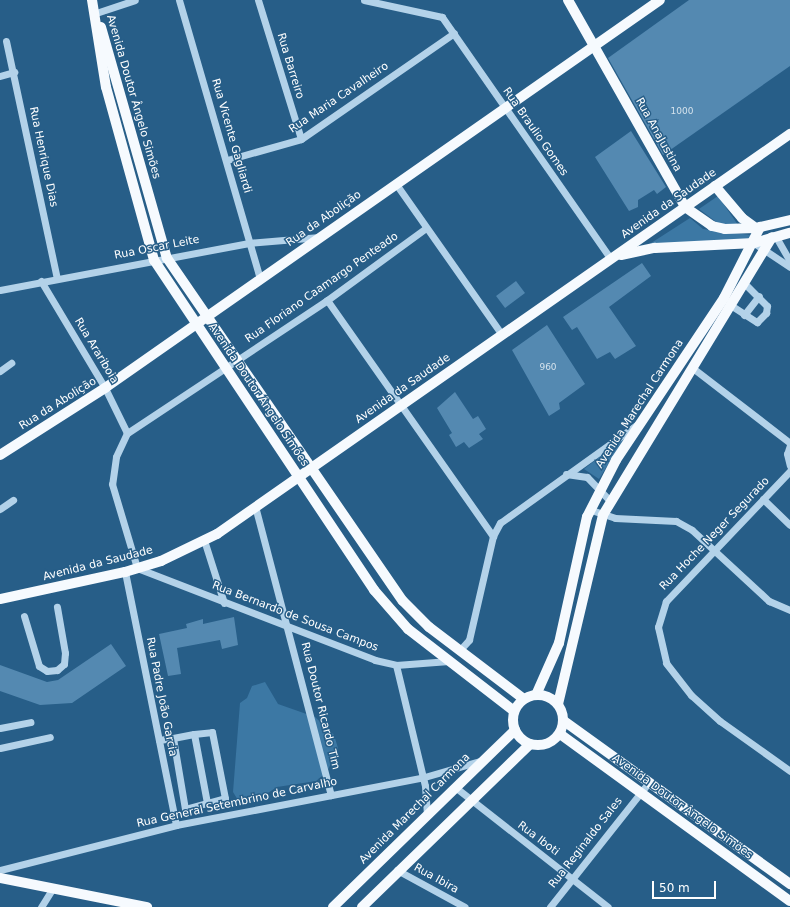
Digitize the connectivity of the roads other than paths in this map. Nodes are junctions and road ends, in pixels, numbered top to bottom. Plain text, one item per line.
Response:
1 (135, 0) edge
2 (179, 0) edge
3 (258, 0) edge
4 (364, 0) edge
5 (568, 0) edge
6 (660, 0) edge
7 (92, 1) edge
8 (95, 13) junction
9 (454, 34) junction
10 (6, 41) dead end
11 (593, 46) junction
12 (14, 72) junction
13 (0, 76) edge
14 (505, 108) junction
15 (790, 134) edge
16 (301, 139) junction
17 (226, 160) junction
18 (396, 184) junction
19 (715, 186) junction
20 (685, 208) junction
21 (790, 220) edge
22 (426, 228) junction
23 (758, 228) junction
24 (790, 233) edge
25 (320, 237) junction
26 (774, 237) junction
27 (251, 242) junction
28 (754, 243) junction
29 (764, 252) junction
30 (167, 258) junction
31 (613, 258) junction
32 (154, 260) junction
33 (790, 261) edge
34 (790, 267) edge
35 (56, 278) junction
36 (260, 278) junction
37 (41, 281) junction
38 (744, 284) junction
39 (0, 290) edge
40 (759, 296) junction
41 (327, 300) junction
42 (732, 306) junction
43 (206, 315) junction
44 (744, 315) junction
45 (196, 323) junction
46 (502, 335) junction
47 (237, 361) junction
48 (12, 363) dead end
49 (226, 368) junction
50 (694, 370) junction
51 (0, 371) edge
52 (105, 388) junction
53 (400, 405) junction
54 (643, 420) junction
55 (127, 433) junction
56 (790, 444) edge
57 (0, 455) edge
58 (790, 466) edge
59 (309, 468) junction
60 (790, 471) edge
61 (566, 474) junction
62 (297, 476) junction
63 (601, 490) junction
64 (763, 499) junction
65 (13, 500) dead end
66 (610, 501) junction
67 (255, 506) junction
68 (0, 509) edge
69 (591, 510) junction
70 (603, 515) junction
71 (790, 525) edge
72 (493, 536) junction
73 (204, 540) junction
74 (714, 549) junction
75 (138, 568) junction
76 (125, 572) junction
77 (0, 599) edge
78 (224, 603) junction
79 (57, 607) dead end
80 (790, 610) edge
81 (24, 616) dead end
82 (289, 628) junction
83 (460, 651) junction
84 (449, 661) junction
85 (396, 665) junction
86 (536, 695) junction
87 (524, 699) junction
88 (558, 704) junction
89 (514, 711) junction
90 (564, 721) junction
91 (30, 722) dead end
92 (0, 728) edge
93 (515, 730) junction
94 (194, 734) junction
95 (560, 734) junction
96 (50, 737) dead end
97 (173, 738) junction
98 (159, 740) junction
99 (530, 744) junction
100 (0, 748) edge
101 (480, 762) junction
102 (790, 771) edge
103 (421, 778) junction
104 (649, 782) junction
105 (455, 787) junction
106 (640, 792) junction
107 (331, 795) junction
108 (470, 800) junction
109 (207, 803) junction
110 (427, 815) junction
111 (176, 825) junction
112 (0, 870) edge
113 (397, 870) junction
114 (0, 878) edge
115 (572, 878) junction
116 (790, 884) edge
117 (53, 888) junction
118 (790, 901) edge
119 (41, 907) edge
120 (147, 907) edge
121 (333, 907) edge
122 (362, 907) edge
123 (465, 907) edge
124 (550, 907) edge
125 (608, 907) edge

1 - 8 street
2 - 17 street, Rua Vicente Gagliardi
3 - 16 street, Rua Barreiro
4 - 9 street, Rua Braulio Gomes
5 - 11 main road, Rua AnaJustina
6 - 11 main road, Rua da Abolição
7 - 8 main road, Avenida Doutor Ângelo Simões
8 - 30 main road, Avenida Doutor Ângelo Simões
8 - 32 main road, Avenida Doutor Ângelo Simões
9 - 14 street, Rua Braulio Gomes
9 - 16 street, Rua Maria Cavalheiro
10 - 12 street, Rua Henrique Dias
11 - 14 main road, Rua da Abolição
11 - 20 main road, Rua AnaJustina
12 - 13 street
12 - 35 street, Rua Henrique Dias
14 - 18 main road, Rua da Abolição
14 - 31 street, Rua Braulio Gomes
15 - 19 main road, Avenida da Saudade
16 - 17 street, Rua Maria Cavalheiro
17 - 27 street, Rua Vicente Gagliardi
18 - 22 street
18 - 25 main road, Rua da Abolição
19 - 20 main road, Avenida da Saudade
19 - 23 main road
20 - 23 main road, Rua AnaJustina
20 - 31 main road, Avenida da Saudade
21 - 23 main road, Rua AnaJustina
22 - 41 street, Rua Floriano Caamargo Penteado
22 - 46 street
23 - 28 main road, Avenida Marechal Carmona
24 - 26 main road
25 - 27 street, Rua Oscar Leite
25 - 36 main road, Rua da Abolição
26 - 28 main road
26 - 29 main road
26 - 33 street
27 - 30 street, Rua Oscar Leite
27 - 36 street, Rua Vicente Gagliardi
28 - 29 street
28 - 31 main road
28 - 54 main road, Avenida Marechal Carmona
29 - 34 street
29 - 38 main road
30 - 32 street, Rua Oscar Leite
30 - 43 main road, Avenida Doutor Ângelo Simões
31 - 46 main road, Avenida da Saudade
32 - 35 street, Rua Oscar Leite
32 - 45 main road, Avenida Doutor Ângelo Simões
35 - 37 street, Rua Oscar Leite
36 - 43 main road, Rua da Abolição
37 - 39 street, Rua Oscar Leite
37 - 52 street, Rua Arariboia
38 - 40 street
38 - 42 main road
40 - 44 street
40 - 44 street
41 - 47 street, Rua Floriano Caamargo Penteado
41 - 53 street
42 - 44 street
42 - 50 main road
43 - 45 main road, Rua da Abolição
43 - 47 main road, Avenida Doutor Ângelo Simões
45 - 49 main road, Avenida Doutor Ângelo Simões
45 - 52 main road, Rua da Abolição
46 - 53 main road, Avenida da Saudade
47 - 49 street, Rua Floriano Caamargo Penteado
47 - 59 main road, Avenida Doutor Ângelo Simões
48 - 51 street
49 - 55 street, Rua Floriano Caamargo Penteado
49 - 62 main road, Avenida Doutor Ângelo Simões
50 - 56 street
50 - 66 main road
52 - 55 street, Rua Arariboia
52 - 57 main road, Rua da Abolição
53 - 59 main road, Avenida da Saudade
53 - 72 street
54 - 61 street
54 - 63 main road, Avenida Marechal Carmona
55 - 75 street
56 - 58 street
59 - 62 main road, Avenida da Saudade
59 - 83 main road, Avenida Doutor Ângelo Simões
60 - 64 street, Rua Hoche Neger Segurado
61 - 63 street
61 - 72 street
62 - 67 main road, Avenida da Saudade
62 - 84 main road, Avenida Doutor Ângelo Simões
63 - 66 street
63 - 69 main road, Avenida Marechal Carmona
64 - 71 street
64 - 74 street, Rua Hoche Neger Segurado
65 - 68 street
66 - 70 main road
67 - 73 main road, Avenida da Saudade
67 - 82 street, Rua Doutor Ricardo Tim
69 - 70 street
69 - 86 main road, Avenida Marechal Carmona
70 - 74 street
70 - 88 main road
72 - 83 street
73 - 75 main road, Avenida da Saudade
73 - 78 street
74 - 80 street
74 - 102 street, Rua Hoche Neger Segurado
75 - 76 main road, Avenida da Saudade
75 - 78 street, Rua Bernardo de Sousa Campos
76 - 77 main road, Avenida da Saudade
76 - 98 street, Rua Padre João Garcia
78 - 82 street, Rua Bernardo de Sousa Campos
79 - 81 street
82 - 85 street, Rua Bernardo de Sousa Campos
82 - 107 street, Rua Doutor Ricardo Tim
83 - 87 main road, Avenida Doutor Ângelo Simões
84 - 85 street, Rua Bernardo de Sousa Campos
84 - 89 main road, Avenida Doutor Ângelo Simões
85 - 103 street
86 - 87 main road
86 - 88 main road
87 - 89 main road
88 - 90 main road
89 - 93 main road
90 - 95 main road
90 - 104 main road, Avenida Doutor Ângelo Simões
91 - 92 street
93 - 99 main road
93 - 101 main road, Avenida Marechal Carmona
94 - 97 street
94 - 109 street
94 - 109 street
95 - 99 main road
95 - 106 main road, Avenida Doutor Ângelo Simões
96 - 100 street
97 - 98 street
97 - 109 street
98 - 111 street, Rua Padre João Garcia
99 - 108 main road
101 - 103 street, Rua General Setembrino de Carvalho
101 - 105 main road, Avenida Marechal Carmona
103 - 107 street, Rua General Setembrino de Carvalho
103 - 110 street
104 - 106 street, Rua Reginaldo Sales
104 - 116 main road, Avenida Doutor Ângelo Simões
105 - 108 street, Rua Iboti
105 - 110 main road, Avenida Marechal Carmona
106 - 115 street, Rua Reginaldo Sales
106 - 118 main road, Avenida Doutor Ângelo Simões
107 - 111 street, Rua General Setembrino de Carvalho
108 - 113 main road
108 - 115 street, Rua Iboti
110 - 121 main road, Avenida Marechal Carmona
111 - 112 street, Rua General Setembrino de Carvalho
113 - 122 main road
113 - 123 street, Rua Ibira
114 - 117 main road
115 - 124 street, Rua Reginaldo Sales
115 - 125 street, Rua Iboti
117 - 119 street
117 - 120 main road

